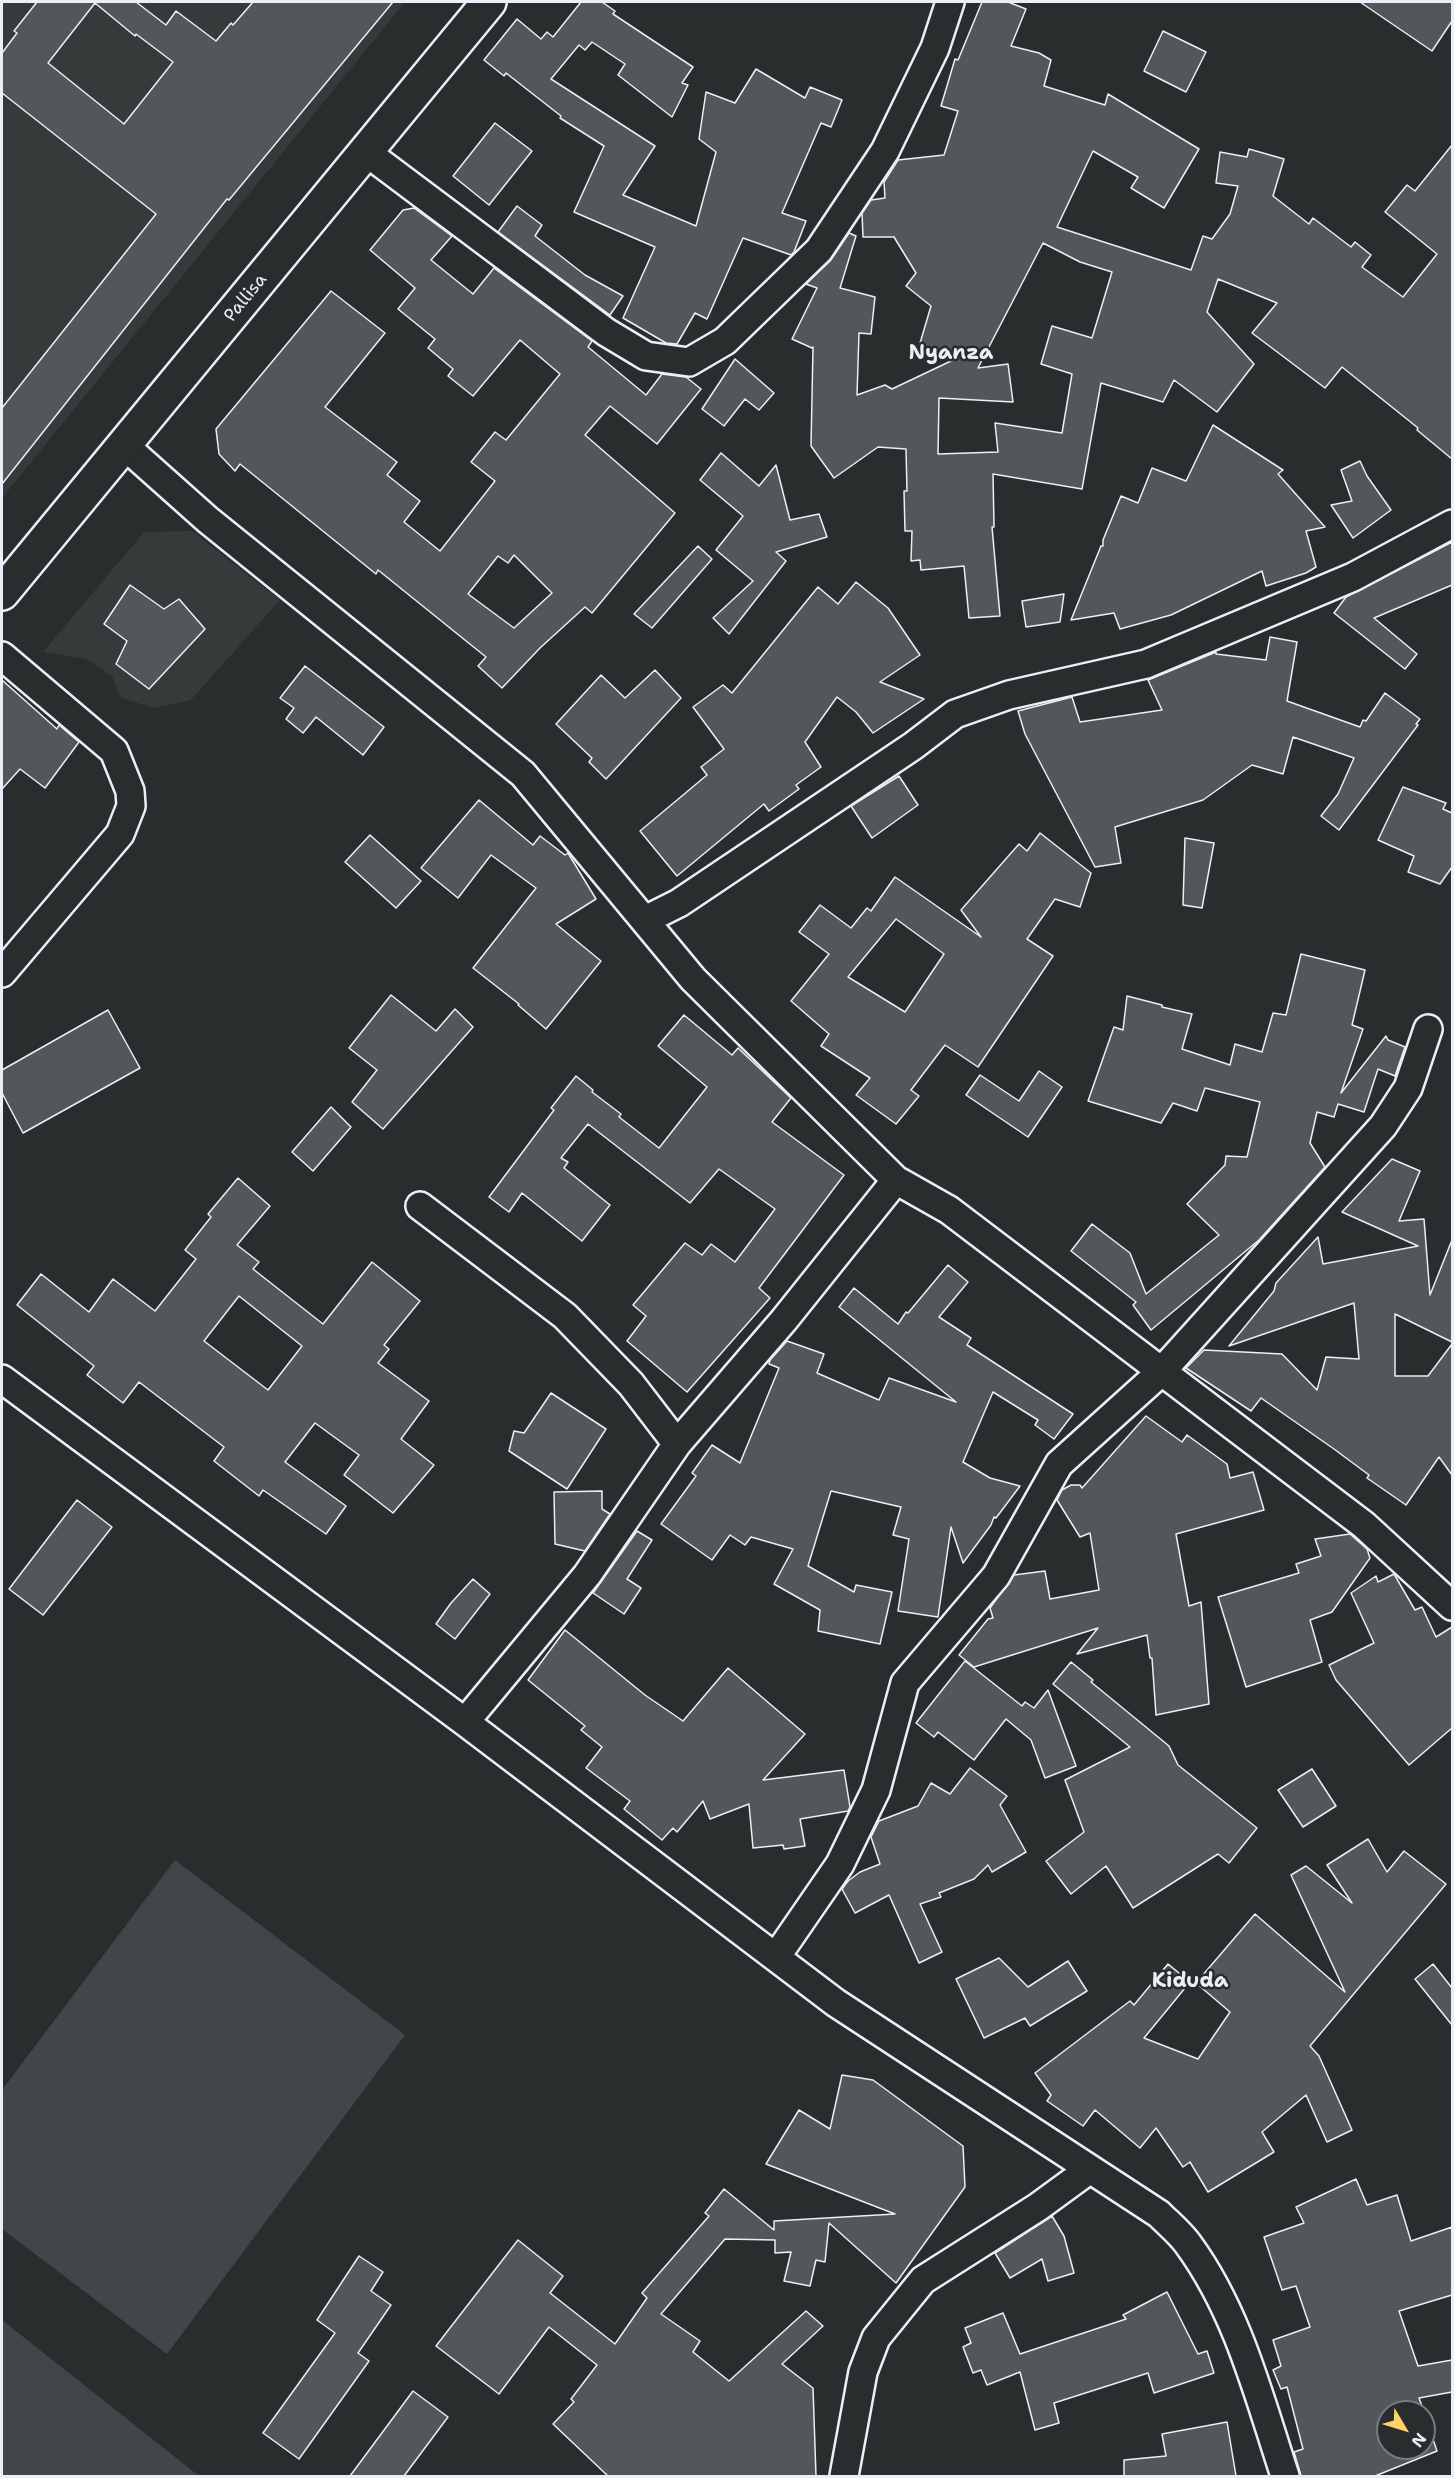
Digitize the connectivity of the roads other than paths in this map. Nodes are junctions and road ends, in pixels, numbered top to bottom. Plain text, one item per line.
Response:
1 (489, 2) edge
2 (950, 2) edge
3 (366, 152) junction
4 (125, 446) junction
5 (1452, 524) edge
6 (2, 593) edge
7 (2, 656) edge
8 (645, 920) junction
9 (2, 973) edge
10 (1428, 1029) dead end
11 (896, 1180) junction
12 (420, 1206) dead end
13 (1161, 1372) junction
14 (2, 1379) edge
15 (677, 1444) junction
16 (1452, 1606) edge
17 (465, 1722) junction
18 (776, 1957) junction
19 (1090, 2169) junction
20 (844, 2476) edge
21 (1286, 2476) edge

1 - 3 main road, Pallisa
2 - 3 street
3 - 4 main road, Pallisa
4 - 6 main road, Pallisa
4 - 8 street
5 - 8 street
7 - 9 street
8 - 11 street
10 - 13 street
11 - 13 street
11 - 15 street
12 - 15 street
13 - 16 street
13 - 18 street
14 - 17 street
15 - 17 street
17 - 18 street
18 - 19 street
19 - 20 street
19 - 21 street

